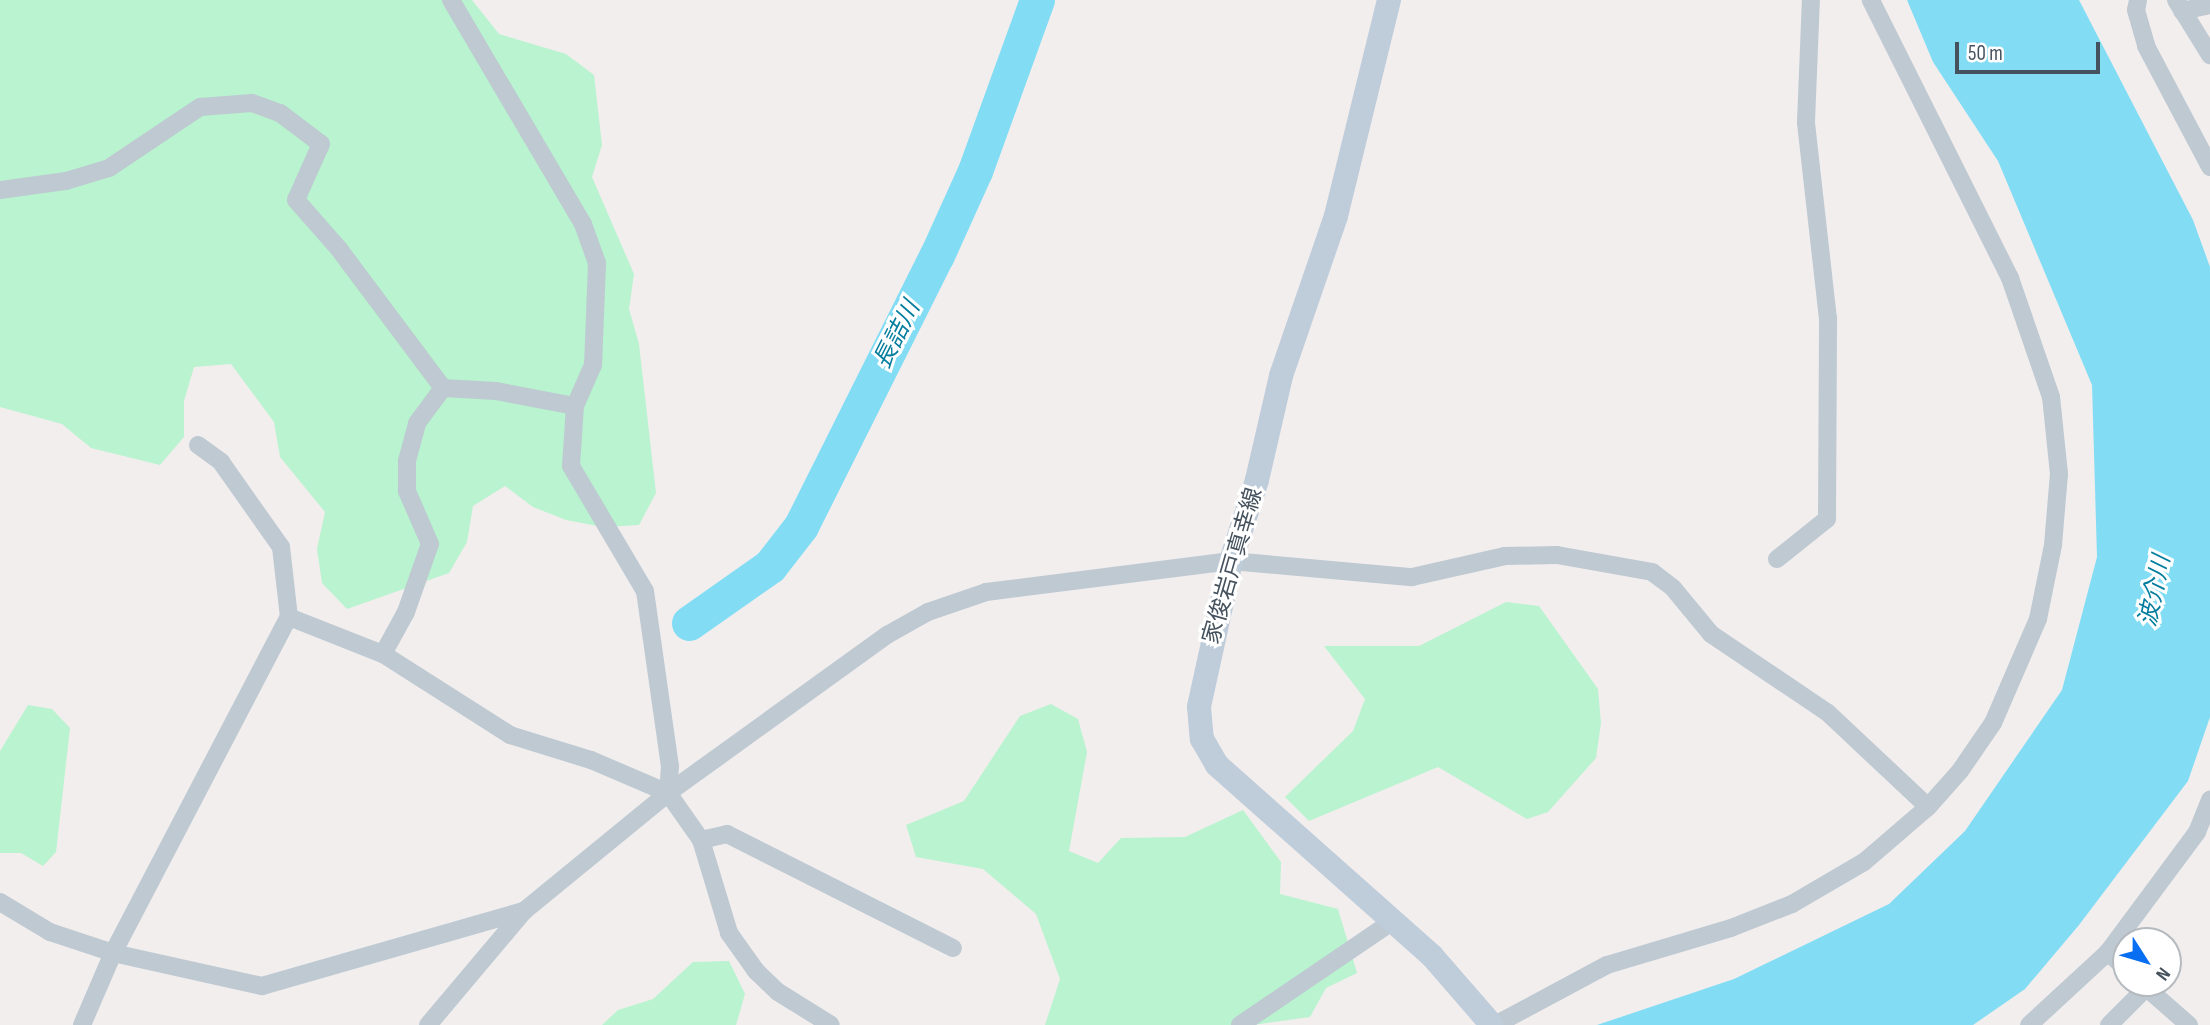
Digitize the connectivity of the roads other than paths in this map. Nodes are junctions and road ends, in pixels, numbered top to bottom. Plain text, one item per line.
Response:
1 (451, 0) edge
2 (1389, 0) edge
3 (1811, 0) edge
4 (1871, 0) edge
5 (2138, 0) edge
6 (2179, 5) edge
7 (2210, 5) edge
8 (2210, 55) edge
9 (2210, 167) edge
10 (0, 190) edge
11 (443, 388) junction
12 (575, 406) junction
13 (198, 445) dead end
14 (1777, 559) dead end
15 (1231, 561) junction
16 (289, 617) junction
17 (383, 654) junction
18 (668, 793) junction
19 (2210, 799) edge
20 (1927, 807) junction
21 (701, 840) junction
22 (0, 902) edge
23 (524, 911) junction
24 (1393, 921) junction
25 (954, 948) dead end
26 (113, 953) junction
27 (2108, 953) junction
28 (2112, 957) edge
29 (2133, 997) edge
30 (2156, 997) edge
31 (2185, 1024) edge
32 (82, 1025) edge
33 (428, 1025) edge
34 (831, 1025) edge
35 (1240, 1025) edge
36 (1494, 1025) edge
37 (2029, 1025) edge
38 (2109, 1025) edge

1 - 12 street
2 - 15 main road, 家俊岩戸真幸線
3 - 14 street
4 - 20 street
5 - 9 street
6 - 7 street
6 - 8 street
10 - 11 street
11 - 12 street
11 - 17 street
12 - 18 street
13 - 16 street
15 - 18 street
15 - 20 street
15 - 24 main road, 家俊岩戸真幸線
16 - 17 street
16 - 26 street
17 - 18 street
18 - 21 street
18 - 23 street
19 - 27 street
20 - 36 street
21 - 25 street
21 - 34 street
22 - 26 street
23 - 26 street
23 - 33 street
24 - 35 street
24 - 36 main road, 家俊岩戸真幸線
26 - 32 street
27 - 28 street
27 - 37 street
29 - 38 street
30 - 31 street

